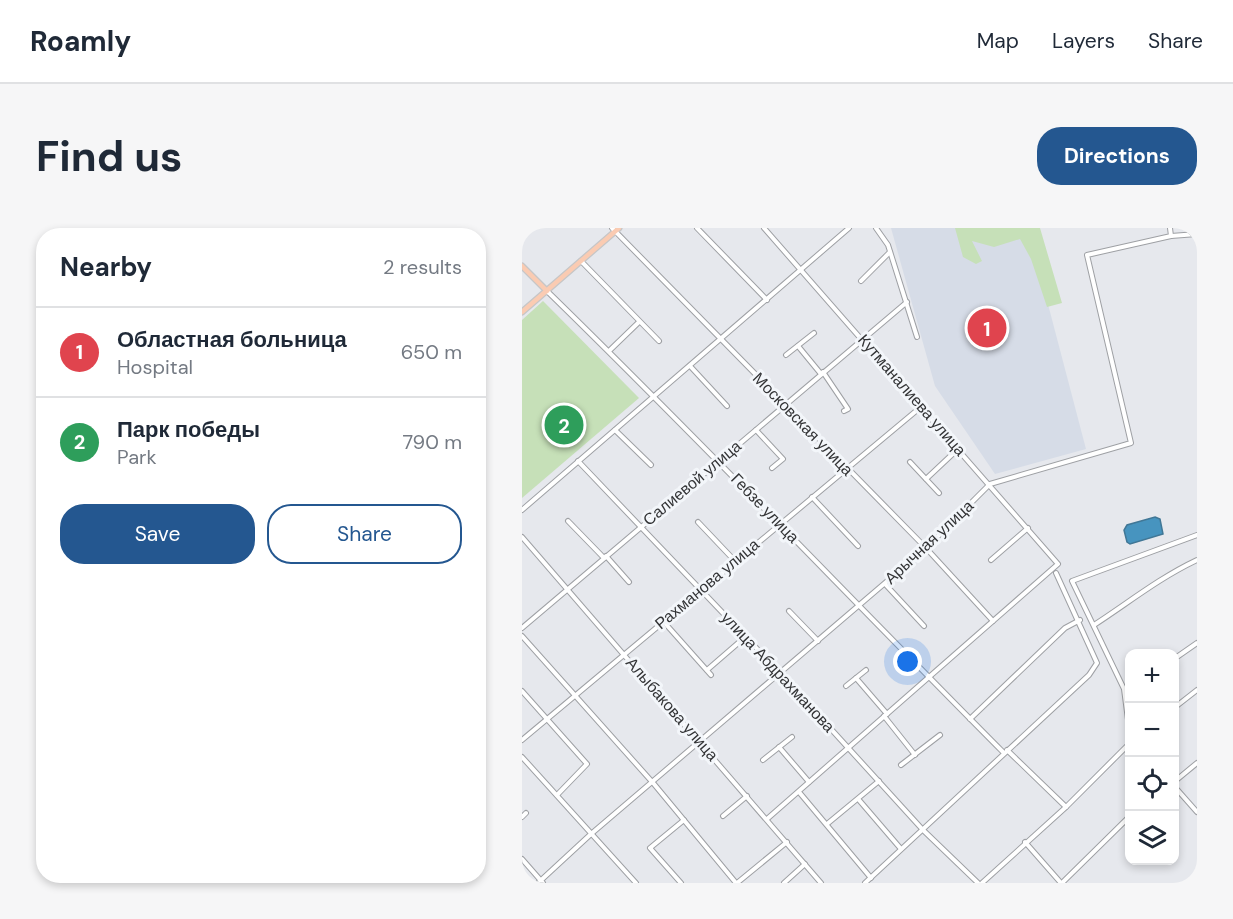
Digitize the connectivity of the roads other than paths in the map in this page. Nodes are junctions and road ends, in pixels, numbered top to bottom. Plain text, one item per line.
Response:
1 (697, 228) edge
2 (764, 228) edge
3 (849, 228) edge
4 (876, 228) edge
5 (1170, 228) edge
6 (615, 229) edge
7 (1197, 234) edge
8 (1171, 236) junction
9 (891, 252) junction
10 (581, 261) junction
11 (522, 266) edge
12 (801, 271) junction
13 (861, 281) dead end
14 (547, 291) junction
15 (767, 300) junction
16 (908, 302) junction
17 (522, 312) edge
18 (639, 322) junction
19 (814, 333) dead end
20 (917, 337) dead end
21 (862, 339) junction
22 (720, 340) junction
23 (659, 341) dead end
24 (798, 346) junction
25 (609, 351) junction
26 (786, 355) dead end
27 (690, 366) junction
28 (822, 373) junction
29 (654, 396) junction
30 (785, 404) junction
31 (727, 406) dead end
32 (922, 406) junction
33 (844, 411) dead end
34 (755, 429) junction
35 (615, 430) junction
36 (959, 448) junction
37 (719, 461) junction
38 (578, 462) junction
39 (909, 462) dead end
40 (651, 465) dead end
41 (772, 468) dead end
42 (846, 469) junction
43 (926, 479) junction
44 (990, 484) junction
45 (939, 493) dead end
46 (812, 497) junction
47 (522, 510) edge
48 (568, 521) dead end
49 (698, 522) dead end
50 (780, 523) junction
51 (639, 526) junction
52 (1028, 528) junction
53 (522, 537) edge
54 (1196, 537) edge
55 (858, 546) dead end
56 (926, 548) junction
57 (605, 557) junction
58 (1197, 560) edge
59 (735, 561) junction
60 (991, 561) dead end
61 (1056, 573) dead end
62 (630, 582) dead end
63 (885, 584) junction
64 (568, 589) junction
65 (700, 590) junction
66 (858, 607) junction
67 (789, 611) dead end
68 (1080, 620) junction
69 (663, 621) junction
70 (993, 621) junction
71 (924, 626) dead end
72 (1094, 626) junction
73 (522, 628) edge
74 (522, 636) edge
75 (744, 638) junction
76 (818, 641) junction
77 (1197, 643) edge
78 (624, 653) junction
79 (1179, 656) edge
80 (707, 670) junction
81 (866, 670) dead end
82 (780, 673) junction
83 (711, 675) dead end
84 (856, 678) junction
85 (928, 678) junction
86 (846, 686) dead end
87 (1125, 688) edge
88 (1197, 690) edge
89 (522, 691) edge
90 (574, 695) junction
91 (1179, 704) edge
92 (885, 715) junction
93 (547, 719) junction
94 (970, 719) junction
95 (940, 735) dead end
96 (792, 737) dead end
97 (522, 740) edge
98 (700, 741) junction
99 (779, 747) junction
100 (848, 748) junction
101 (1125, 748) edge
102 (1006, 751) junction
103 (915, 755) junction
104 (522, 757) edge
105 (763, 760) dead end
106 (1197, 763) edge
107 (901, 765) dead end
108 (1179, 779) edge
109 (809, 782) junction
110 (879, 782) junction
111 (654, 784) junction
112 (1179, 790) edge
113 (798, 792) junction
114 (557, 795) junction
115 (747, 796) junction
116 (859, 800) junction
117 (1066, 807) junction
118 (1197, 812) edge
119 (723, 816) dead end
120 (767, 819) junction
121 (684, 820) junction
122 (1125, 821) edge
123 (827, 824) junction
124 (923, 830) junction
125 (591, 834) junction
126 (787, 842) junction
127 (1025, 842) junction
128 (901, 849) junction
129 (522, 859) edge
130 (805, 864) junction
131 (872, 878) junction
132 (540, 882) edge
133 (636, 883) edge
134 (681, 883) edge
135 (736, 883) edge
136 (784, 883) edge
137 (821, 883) edge
138 (865, 883) edge
139 (980, 883) edge
140 (1062, 883) edge

1 - 15 street
2 - 12 street, Кутманалиева улица
3 - 12 street
4 - 9 street
5 - 8 street
6 - 10 main road
6 - 22 street, Московская улица
7 - 8 street
8 - 44 street, Арычная улица
9 - 13 street
9 - 16 street
10 - 14 main road
10 - 18 street
11 - 14 main road, Гебзе улица
12 - 15 street
12 - 21 street, Кутманалиева улица
14 - 17 main road
14 - 25 street, Гебзе улица
15 - 22 street
16 - 20 street
16 - 21 street, Салиевой улица
18 - 23 street
18 - 25 street
19 - 24 street
21 - 28 street, Салиевой улица
21 - 32 street, Кутманалиева улица
22 - 27 street
22 - 30 street, Московская улица
24 - 26 street
24 - 28 street
25 - 29 street, Гебзе улица
27 - 29 street
27 - 31 street
28 - 30 street, Салиевой улица
28 - 33 street
29 - 35 street
29 - 37 street, Гебзе улица
30 - 34 street, Салиевой улица
30 - 42 street, Московская улица
32 - 36 street, Кутманалиева улица
32 - 42 street, Рахманова улица
34 - 37 street, Салиевой улица
34 - 41 street
35 - 38 street
35 - 40 street
36 - 43 street
36 - 44 street, Кутманалиева улица
37 - 50 street, Гебзе улица
37 - 51 street, Салиевой улица
38 - 47 street
38 - 51 street, улица Абдрахманова
39 - 43 street
42 - 46 street, Рахманова улица
42 - 56 street, Московская улица
43 - 45 street
44 - 52 street, Кутманалиева улица
44 - 56 street, Арычная улица
46 - 50 street, Рахманова улица
46 - 55 street
48 - 57 street
49 - 59 street
50 - 59 street, Рахманова улица
50 - 66 street, Гебзе улица
51 - 57 street, Салиевой улица
51 - 65 street, улица Абдрахманова
52 - 60 street
52 - 70 street, Кутманалиева улица
53 - 64 street, Алыбакова улица
54 - 72 street
56 - 63 street, Арычная улица
56 - 70 street, Московская улица
57 - 62 street
57 - 64 street, Салиевой улица
58 - 72 street
59 - 65 street, Рахманова улица
61 - 68 street
63 - 66 street, Арычная улица
63 - 71 street
64 - 73 street, Салиевой улица
64 - 78 street, Алыбакова улица
65 - 69 street, Рахманова улица
65 - 75 street, улица Абдрахманова
66 - 76 street, Арычная улица
66 - 85 street, Гебзе улица
67 - 76 street
68 - 94 street
68 - 102 street
69 - 78 street, Рахманова улица
69 - 80 street
70 - 85 street
72 - 87 street
74 - 90 street
75 - 80 street
75 - 82 street, улица Абдрахманова
76 - 82 street, Арычная улица
77 - 79 street
78 - 90 street, Рахманова улица
78 - 98 street, Алыбакова улица
80 - 83 street
81 - 84 street
82 - 98 street, Арычная улица
82 - 100 street, улица Абдрахманова
84 - 86 street
84 - 92 street
85 - 92 street
85 - 94 street, Гебзе улица
88 - 91 street
89 - 93 street
90 - 93 street, Рахманова улица
90 - 111 street
92 - 100 street
92 - 103 street
93 - 97 street, Рахманова улица
93 - 114 street
94 - 102 street, Гебзе улица
95 - 103 street
96 - 99 street
98 - 111 street, Арычная улица
98 - 115 street, Алыбакова улица
99 - 105 street
99 - 109 street
100 - 109 street
100 - 110 street, улица Абдрахманова
101 - 117 street
102 - 117 street, Гебзе улица
102 - 124 street
103 - 107 street
104 - 114 street
106 - 108 street
109 - 113 street
110 - 116 street
110 - 124 street, улица Абдрахманова
111 - 121 street
111 - 125 street, Арычная улица
112 - 118 street
113 - 120 street
113 - 123 street
114 - 125 street
115 - 119 street
115 - 120 street, Алыбакова улица
116 - 123 street
116 - 128 street
117 - 127 street
120 - 126 street, Алыбакова улица
121 - 134 street
121 - 135 street
122 - 140 street
123 - 131 street
124 - 128 street
124 - 139 street, улица Абдрахманова
125 - 132 street, Арычная улица
125 - 133 street
126 - 130 street, Алыбакова улица
126 - 135 street
127 - 139 street
127 - 140 street
128 - 131 street
129 - 132 street
130 - 136 street
130 - 137 street, Алыбакова улица
131 - 138 street

